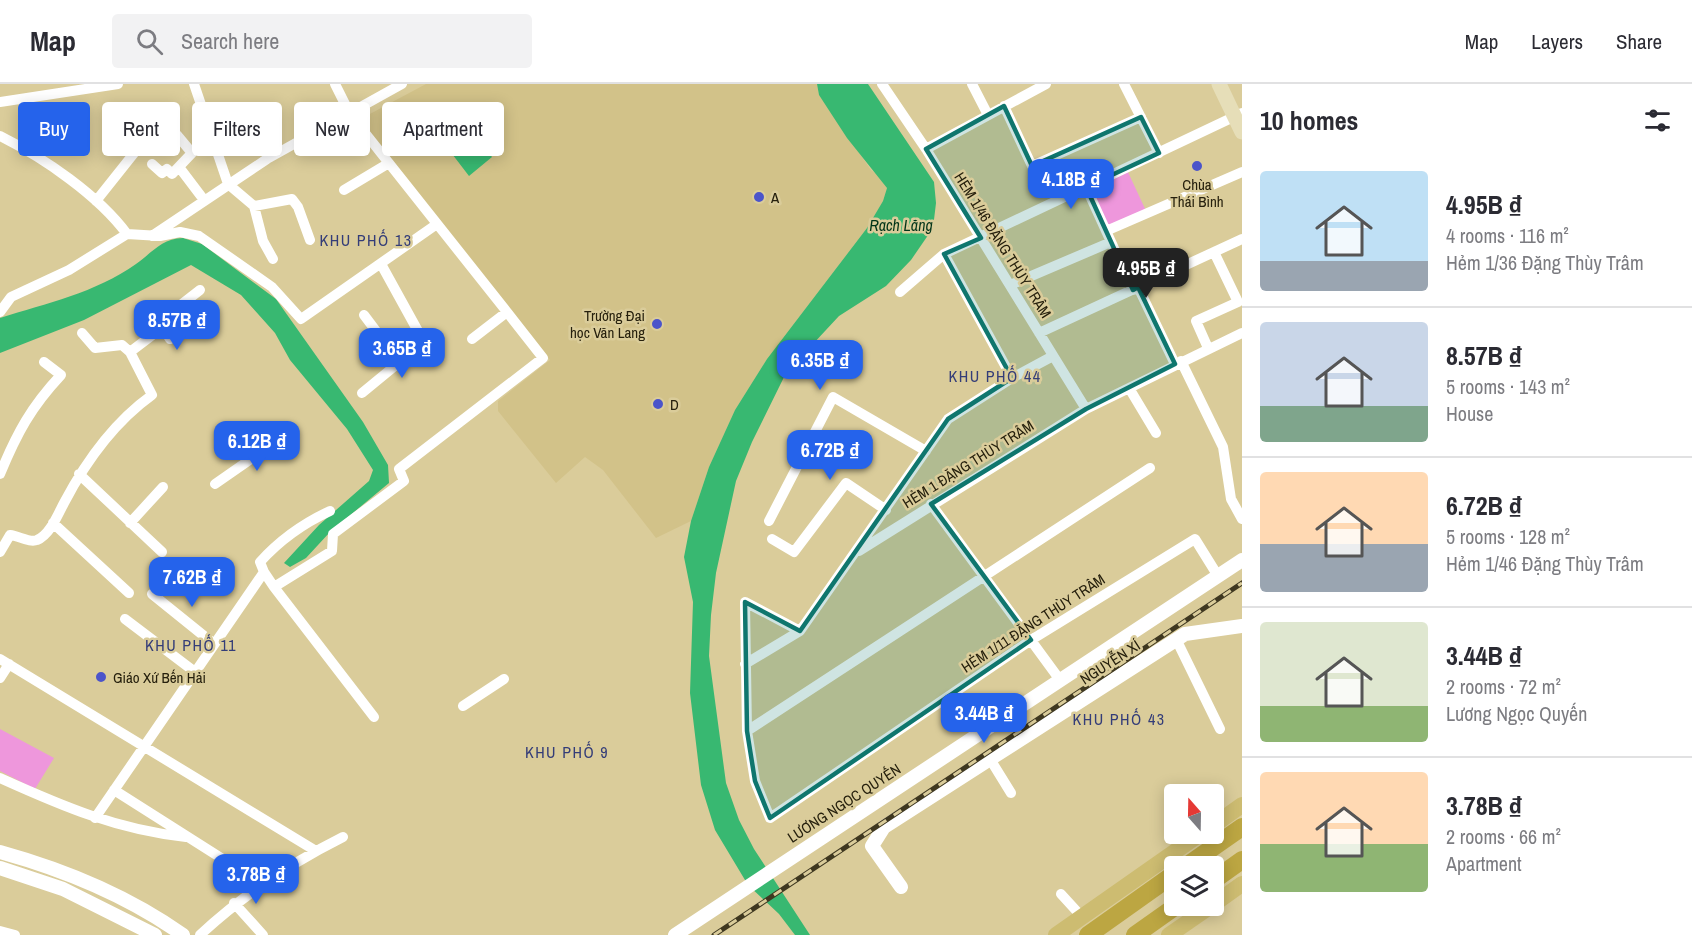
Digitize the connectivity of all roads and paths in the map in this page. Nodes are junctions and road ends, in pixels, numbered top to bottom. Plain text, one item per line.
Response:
1 (118, 84) edge
2 (194, 84) edge
3 (335, 84) edge
4 (402, 84) edge
5 (882, 84) edge
6 (972, 84) edge
7 (1046, 84) edge
8 (1124, 84) edge
9 (1220, 84) edge
10 (0, 102) edge
11 (344, 102) edge
12 (370, 102) edge
13 (1004, 106) junction
14 (988, 115) junction
15 (1239, 115) edge
16 (1141, 117) junction
17 (1242, 132) edge
18 (0, 136) edge
19 (180, 139) edge
20 (370, 139) edge
21 (294, 146) edge
22 (926, 149) junction
23 (1159, 153) junction
24 (132, 156) edge
25 (389, 163) junction
26 (152, 164) dead end
27 (179, 167) junction
28 (1242, 172) edge
29 (228, 184) junction
30 (1086, 187) junction
31 (344, 190) dead end
32 (204, 200) junction
33 (96, 201) junction
34 (254, 206) junction
35 (437, 224) junction
36 (127, 234) junction
37 (152, 236) junction
38 (1108, 236) junction
39 (981, 238) junction
40 (1242, 239) edge
41 (310, 240) dead end
42 (1214, 252) junction
43 (944, 254) junction
44 (273, 259) dead end
45 (381, 264) junction
46 (1010, 285) junction
47 (1135, 288) junction
48 (200, 290) dead end
49 (900, 292) dead end
50 (2, 304) edge
51 (507, 312) junction
52 (364, 315) dead end
53 (198, 320) dead end
54 (162, 327) junction
55 (82, 333) dead end
56 (1039, 333) junction
57 (1242, 333) edge
58 (472, 339) dead end
59 (1208, 348) junction
60 (130, 352) junction
61 (1053, 356) junction
62 (44, 362) dead end
63 (400, 363) junction
64 (1178, 363) junction
65 (1012, 378) junction
66 (1129, 388) junction
67 (362, 393) dead end
68 (1086, 409) junction
69 (271, 430) dead end
70 (1156, 433) dead end
71 (926, 451) junction
72 (1150, 468) dead end
73 (0, 474) edge
74 (79, 474) junction
75 (216, 484) dead end
76 (163, 487) dead end
77 (931, 504) junction
78 (886, 510) junction
79 (330, 511) dead end
80 (1242, 519) edge
81 (770, 521) dead end
82 (53, 523) junction
83 (130, 523) junction
84 (772, 538) dead end
85 (0, 552) edge
86 (162, 552) dead end
87 (854, 554) junction
88 (1242, 560) edge
89 (264, 572) junction
90 (984, 576) junction
91 (1218, 576) junction
92 (274, 587) junction
93 (129, 593) dead end
94 (152, 594) dead end
95 (125, 619) dead end
96 (1242, 626) edge
97 (800, 631) junction
98 (1176, 639) junction
99 (1031, 640) junction
100 (214, 644) junction
101 (4, 662) edge
102 (745, 664) junction
103 (195, 672) junction
104 (0, 678) edge
105 (504, 679) dead end
106 (1060, 680) junction
107 (463, 706) dead end
108 (374, 717) dead end
109 (1220, 729) dead end
110 (747, 731) junction
111 (144, 746) junction
112 (990, 759) junction
113 (0, 778) edge
114 (114, 790) junction
115 (1011, 793) dead end
116 (1242, 805) edge
117 (95, 818) junction
118 (1224, 818) edge
119 (1242, 827) edge
120 (186, 837) junction
121 (343, 837) dead end
122 (1186, 844) edge
123 (316, 851) junction
124 (0, 852) edge
125 (1201, 856) edge
126 (1242, 860) edge
127 (0, 868) edge
128 (1224, 873) edge
129 (1164, 881) edge
130 (262, 884) junction
131 (1242, 884) edge
132 (901, 887) dead end
133 (1061, 894) dead end
134 (1224, 897) edge
135 (234, 903) junction
136 (1164, 914) edge
137 (1196, 916) edge
138 (1082, 917) junction
139 (0, 931) edge
140 (15, 935) edge
141 (155, 935) edge
142 (183, 935) edge
143 (200, 935) edge
144 (263, 935) edge
145 (675, 935) edge
146 (1056, 935) edge
147 (1088, 935) edge
148 (1135, 935) edge
149 (1169, 935) edge

1 - 10 street
2 - 29 street
3 - 11 street
4 - 12 street
5 - 22 street, HẺM 1/46 ĐẶNG THÙY TRÂM
6 - 14 street
7 - 13 street
8 - 16 street
9 - 15 main road
13 - 14 street
13 - 16 street
14 - 22 street
15 - 17 main road
15 - 23 street
16 - 23 street
18 - 33 street
19 - 27 street
20 - 25 street
21 - 29 street
22 - 39 street, HẺM 1/46 ĐẶNG THÙY TRÂM
23 - 30 street
24 - 33 street
25 - 31 street
25 - 35 street
26 - 27 street
27 - 32 street
28 - 38 street
29 - 32 street
29 - 34 street
30 - 38 street
30 - 39 street
32 - 37 street
33 - 36 street
34 - 41 street
34 - 44 street
35 - 45 street
35 - 51 street
36 - 37 street
36 - 50 street
37 - 45 street
38 - 46 street
38 - 47 street
39 - 43 street
39 - 46 street, HẺM 1/46 ĐẶNG THÙY TRÂM
40 - 42 street
42 - 47 street
42 - 59 street
43 - 49 street
43 - 65 street
45 - 63 street
46 - 56 street, HẺM 1/46 ĐẶNG THÙY TRÂM
47 - 56 street
47 - 64 street
48 - 54 street
51 - 58 street
51 - 92 street
52 - 63 street
53 - 54 street
54 - 60 street
55 - 60 street
56 - 61 street, HẺM 1/46 ĐẶNG THÙY TRÂM
57 - 59 street, HẺM 1 ĐẶNG THÙY TRÂM
59 - 64 street, HẺM 1 ĐẶNG THÙY TRÂM
60 - 74 street
61 - 65 street
61 - 68 street, HẺM 1/46 ĐẶNG THÙY TRÂM
62 - 73 street
63 - 67 street
64 - 66 street, HẺM 1 ĐẶNG THÙY TRÂM
64 - 80 street
65 - 71 street
66 - 68 street, HẺM 1 ĐẶNG THÙY TRÂM
66 - 70 street
68 - 77 street, HẺM 1 ĐẶNG THÙY TRÂM
69 - 75 street
71 - 78 street
71 - 81 street
72 - 90 street
74 - 82 street
74 - 83 street
76 - 83 street
77 - 87 street, HẺM 1 ĐẶNG THÙY TRÂM
77 - 90 street
78 - 84 street
78 - 87 street
79 - 89 street
82 - 85 street
82 - 93 street
83 - 86 street
87 - 97 street, HẺM 1 ĐẶNG THÙY TRÂM
88 - 91 street, LƯƠNG NGỌC QUYẾN
89 - 92 street
89 - 100 street
90 - 99 street
90 - 110 street
91 - 99 street, HẺM 1/11 ĐẶNG THÙY TRÂM
91 - 106 street, LƯƠNG NGỌC QUYẾN
92 - 108 street
94 - 100 street
95 - 103 street
96 - 98 street, NGUYỄN XÍ
97 - 102 street, HẺM 1 ĐẶNG THÙY TRÂM
97 - 102 street
98 - 109 street
98 - 112 street, NGUYỄN XÍ
99 - 106 street
99 - 110 street, HẺM 1/11 ĐẶNG THÙY TRÂM
100 - 103 street
101 - 104 street
101 - 111 street
102 - 110 street
103 - 111 street
105 - 107 street
106 - 145 street, LƯƠNG NGỌC QUYẾN
111 - 114 street
111 - 123 street
112 - 115 street
112 - 132 street, NGUYỄN XÍ
113 - 117 street
114 - 117 street
114 - 120 street
116 - 118 main road
117 - 120 street
119 - 125 highway
120 - 130 street
121 - 123 street
122 - 138 main road
123 - 130 street
124 - 142 street
126 - 128 highway
127 - 141 street
129 - 147 highway
130 - 135 street
131 - 134 main road
133 - 138 street
135 - 143 street
135 - 144 street
136 - 148 highway
137 - 149 main road
138 - 146 main road
139 - 140 street

